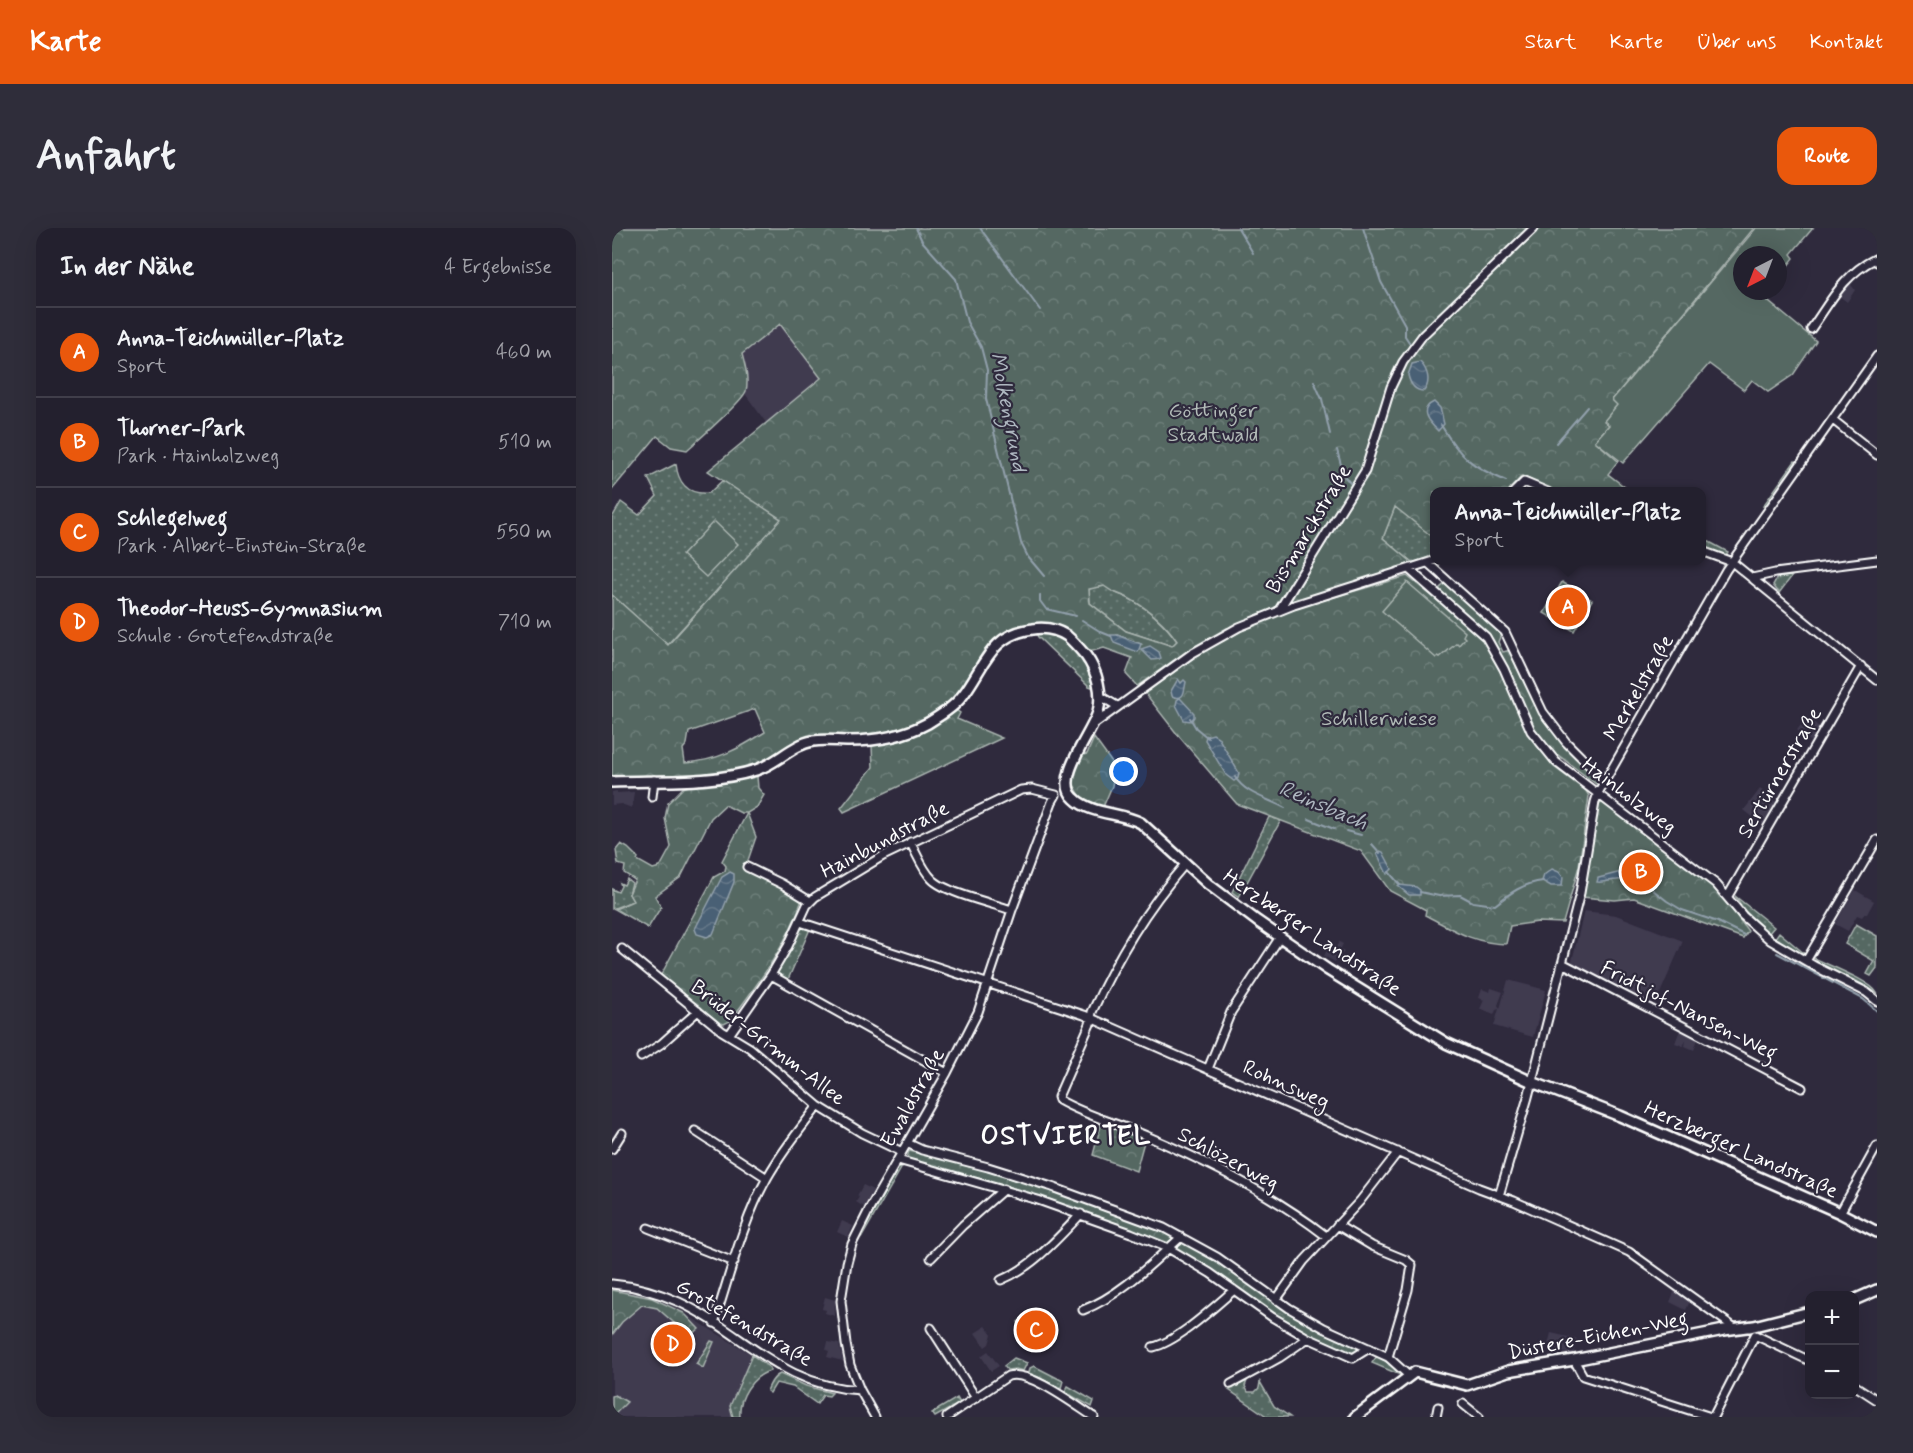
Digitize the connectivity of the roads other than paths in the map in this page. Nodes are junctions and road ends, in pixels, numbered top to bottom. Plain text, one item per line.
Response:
1 (1534, 228) edge
2 (1877, 262) edge
3 (1811, 329) dead end
4 (1877, 356) edge
5 (1833, 420) junction
6 (1877, 455) edge
7 (1519, 487) edge
8 (1536, 487) edge
9 (1706, 553) edge
10 (1877, 560) edge
11 (1732, 562) junction
12 (1430, 563) edge
13 (1435, 565) edge
14 (1410, 570) junction
15 (1752, 578) junction
16 (1279, 610) junction
17 (1861, 666) junction
18 (1877, 680) edge
19 (1100, 696) junction
20 (1117, 706) junction
21 (1093, 725) junction
22 (654, 780) junction
23 (1605, 781) junction
24 (612, 782) edge
25 (1068, 791) junction
26 (1598, 793) junction
27 (1056, 795) junction
28 (652, 797) dead end
29 (1877, 840) edge
30 (910, 842) junction
31 (1186, 863) junction
32 (747, 867) dead end
33 (1728, 896) junction
34 (810, 901) junction
35 (1012, 910) junction
36 (800, 922) junction
37 (1280, 937) junction
38 (622, 950) dead end
39 (1806, 961) junction
40 (1562, 963) junction
41 (771, 975) junction
42 (988, 984) junction
43 (1877, 1001) edge
44 (698, 1011) junction
45 (1091, 1018) junction
46 (729, 1035) junction
47 (641, 1057) dead end
48 (1208, 1069) junction
49 (947, 1073) junction
50 (1532, 1082) junction
51 (1802, 1088) dead end
52 (818, 1106) junction
53 (694, 1131) dead end
54 (622, 1132) dead end
55 (907, 1143) junction
56 (1877, 1146) edge
57 (612, 1149) edge
58 (902, 1152) junction
59 (1398, 1152) junction
60 (898, 1160) junction
61 (767, 1178) junction
62 (1004, 1189) junction
63 (1499, 1196) junction
64 (1840, 1213) junction
65 (1081, 1214) junction
66 (1337, 1225) junction
67 (648, 1228) dead end
68 (1877, 1232) edge
69 (1326, 1236) junction
70 (1181, 1237) junction
71 (1168, 1248) junction
72 (931, 1258) dead end
73 (734, 1262) junction
74 (1001, 1280) dead end
75 (612, 1284) edge
76 (1234, 1290) junction
77 (1877, 1290) edge
78 (1859, 1298) edge
79 (1276, 1300) junction
80 (1083, 1310) dead end
81 (1805, 1313) edge
82 (714, 1323) junction
83 (931, 1328) dead end
84 (1735, 1328) junction
85 (1755, 1330) junction
86 (1308, 1338) junction
87 (1152, 1347) dead end
88 (1370, 1348) junction
89 (1388, 1357) junction
90 (1805, 1359) edge
91 (1574, 1360) junction
92 (1409, 1376) junction
93 (1231, 1384) dead end
94 (1859, 1388) edge
95 (860, 1390) junction
96 (976, 1398) junction
97 (1877, 1400) edge
98 (1463, 1404) dead end
99 (1438, 1407) dead end
100 (1083, 1414) edge
101 (874, 1417) edge
102 (947, 1417) edge
103 (1094, 1417) edge
104 (1355, 1417) edge
105 (1436, 1417) edge
106 (1479, 1417) edge
107 (1712, 1417) edge

1 - 16 street, Bismarckstraße
2 - 3 street
4 - 5 street, Merkelstraße
5 - 6 street
5 - 11 street, Merkelstraße
7 - 8 street
9 - 11 street
10 - 15 street
11 - 15 street
11 - 23 street, Merkelstraße
12 - 14 street
13 - 23 street, Hainholzweg
14 - 16 street
14 - 26 street, Hainholzweg
15 - 17 street
16 - 20 street, Bismarckstraße
17 - 18 street
17 - 33 street, Sertürnerstraße
19 - 20 street
19 - 21 street
19 - 22 street
20 - 21 street, Bismarckstraße
21 - 25 street
22 - 24 street
22 - 28 street
23 - 26 street, Merkelstraße
25 - 27 street
25 - 31 street, Herzberger Landstraße
26 - 33 street, Hainholzweg
26 - 40 street, Merkelstraße
27 - 30 street, Hainbundstraße
27 - 35 street, Ewaldstraße
29 - 39 street
30 - 34 street, Hainbundstraße
30 - 35 street
31 - 37 street, Herzberger Landstraße
31 - 45 street
32 - 34 street
33 - 39 street, Hainholzweg
34 - 36 street, Hainbundstraße
35 - 42 street, Ewaldstraße
36 - 41 street, Hainbundstraße
36 - 42 street, Rohnsweg
37 - 48 street
37 - 50 street, Herzberger Landstraße
38 - 44 street, Brüder-Grimm-Allee
39 - 43 street, Hainholzweg
40 - 50 street, Merkelstraße
40 - 51 street, Fridtjof-Nansen-Weg
41 - 46 street, Hainbundstraße
41 - 49 street
42 - 45 street, Rohnsweg
42 - 49 street, Ewaldstraße
44 - 46 street, Brüder-Grimm-Allee
44 - 47 street
45 - 48 street, Rohnsweg
45 - 69 street, Schlözerweg
46 - 52 street, Brüder-Grimm-Allee
48 - 59 street, Rohnsweg
49 - 55 street, Ewaldstraße
50 - 63 street, Merkelstraße
50 - 64 street, Herzberger Landstraße
52 - 58 street, Brüder-Grimm-Allee
52 - 61 street
53 - 61 street
54 - 57 street
55 - 58 street, Ewaldstraße
55 - 70 street
56 - 64 street
58 - 60 street, Ewaldstraße
59 - 63 street, Rohnsweg
59 - 66 street
60 - 62 street
60 - 95 street, Ewaldstraße
61 - 73 street
62 - 65 street
62 - 72 street
63 - 84 street, Rohnsweg
64 - 68 street, Herzberger Landstraße
65 - 71 street
65 - 74 street
66 - 69 street
66 - 89 street
67 - 73 street
69 - 79 street
70 - 71 street
70 - 79 street
71 - 76 street
71 - 80 street
73 - 82 street
75 - 82 street, Grotefendstraße
76 - 86 street
76 - 87 street
77 - 78 street
79 - 88 street
81 - 85 street, Düstere-Eichen-Weg
82 - 95 street, Grotefendstraße
83 - 96 street
84 - 85 street, Düstere-Eichen-Weg
84 - 91 street, Düstere-Eichen-Weg
85 - 90 street
85 - 107 street
86 - 88 street
86 - 93 street
88 - 89 street
89 - 92 street
91 - 92 street, Düstere-Eichen-Weg
91 - 107 street
92 - 104 street
94 - 97 street
95 - 101 street, Ewaldstraße
96 - 100 street
96 - 102 street
98 - 106 street
99 - 105 street
100 - 103 street

